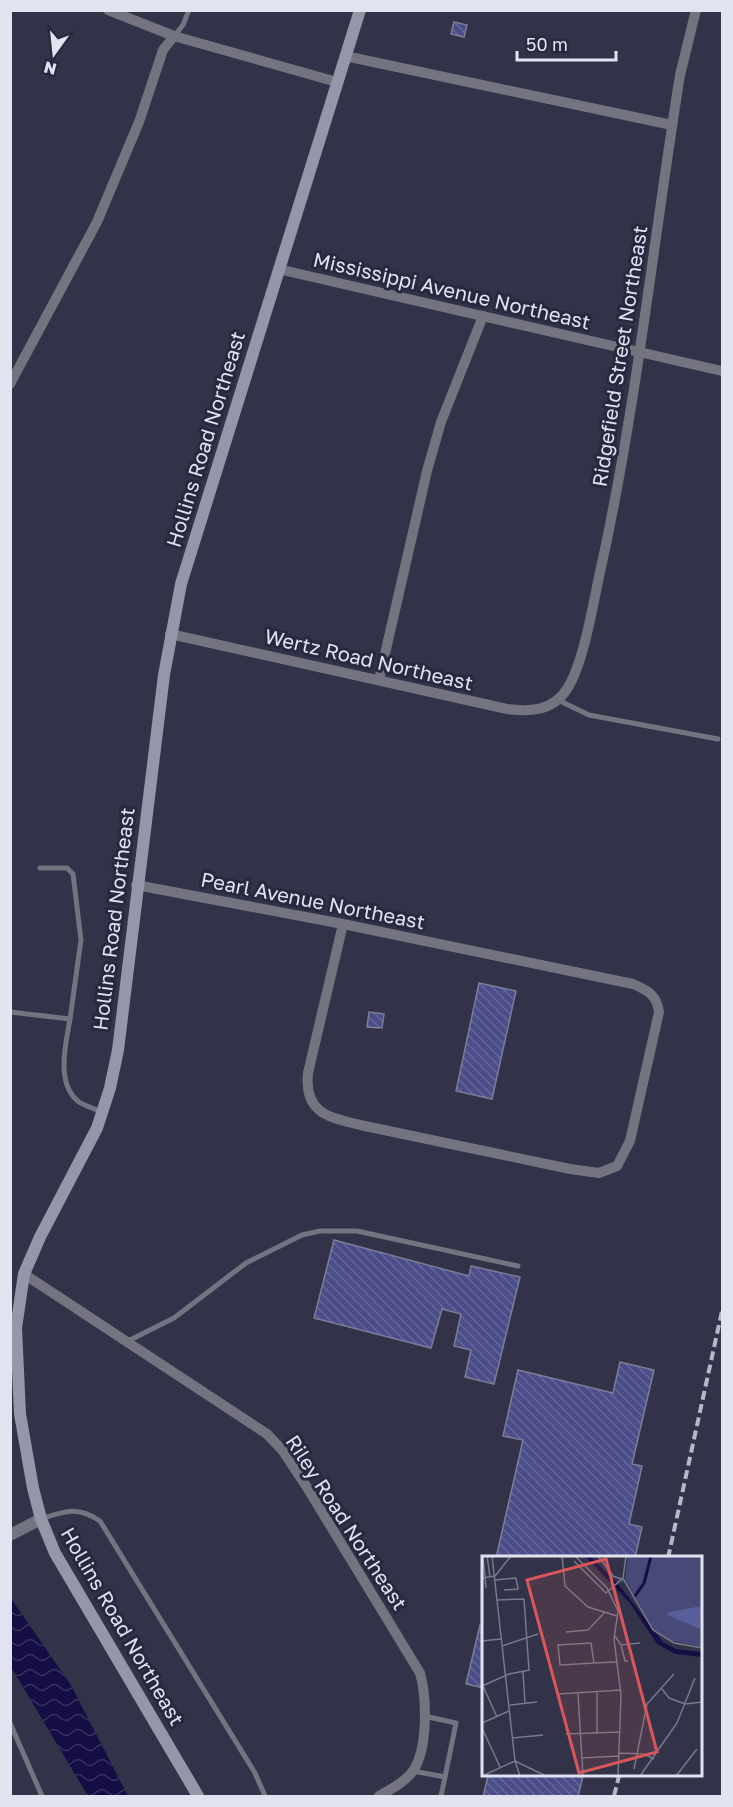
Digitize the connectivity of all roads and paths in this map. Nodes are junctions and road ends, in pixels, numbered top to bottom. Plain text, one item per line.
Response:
1 (108, 10) edge
2 (189, 10) edge
3 (360, 10) edge
4 (696, 10) edge
5 (174, 36) junction
6 (345, 56) junction
7 (337, 82) junction
8 (672, 125) junction
9 (278, 269) junction
10 (483, 316) junction
11 (639, 351) junction
12 (723, 371) edge
13 (10, 384) edge
14 (170, 634) junction
15 (379, 680) junction
16 (558, 700) junction
17 (718, 739) dead end
18 (40, 868) dead end
19 (136, 885) junction
20 (343, 924) junction
21 (10, 1012) edge
22 (70, 1019) junction
23 (103, 1112) junction
24 (518, 1266) dead end
25 (24, 1274) junction
26 (126, 1341) junction
27 (41, 1519) junction
28 (10, 1535) edge
29 (424, 1716) junction
30 (10, 1723) edge
31 (413, 1771) junction
32 (445, 1777) junction
33 (384, 1795) edge
34 (42, 1797) edge
35 (198, 1797) edge
36 (265, 1797) edge
37 (441, 1797) edge

1 - 5 street
2 - 5 lane
3 - 6 main road, Hollins Road Northeast
4 - 8 street, Ridgefield Street Northeast
5 - 7 street
5 - 13 street
6 - 7 main road, Hollins Road Northeast
6 - 8 street
7 - 9 main road, Hollins Road Northeast
8 - 11 street, Ridgefield Street Northeast
9 - 10 street, Mississippi Avenue Northeast
9 - 14 main road, Hollins Road Northeast
10 - 11 street, Mississippi Avenue Northeast
10 - 15 street
11 - 12 street, Mississippi Avenue Northeast
11 - 16 street, Ridgefield Street Northeast
14 - 15 street, Wertz Road Northeast
14 - 19 main road, Hollins Road Northeast
15 - 16 street, Wertz Road Northeast
16 - 17 lane
18 - 22 lane
19 - 20 street, Pearl Avenue Northeast
19 - 23 main road, Hollins Road Northeast
20 - 20 street, Pearl Avenue Northeast
21 - 22 lane
22 - 23 lane
23 - 25 main road, Hollins Road Northeast
24 - 26 lane
25 - 26 street, Riley Road Northeast
25 - 27 main road, Hollins Road Northeast
26 - 29 street, Riley Road Northeast
27 - 28 street
27 - 35 main road, Hollins Road Northeast
27 - 36 lane
29 - 31 street, Riley Road Northeast
29 - 32 lane
30 - 34 lane
31 - 32 lane
31 - 33 street
32 - 37 lane

